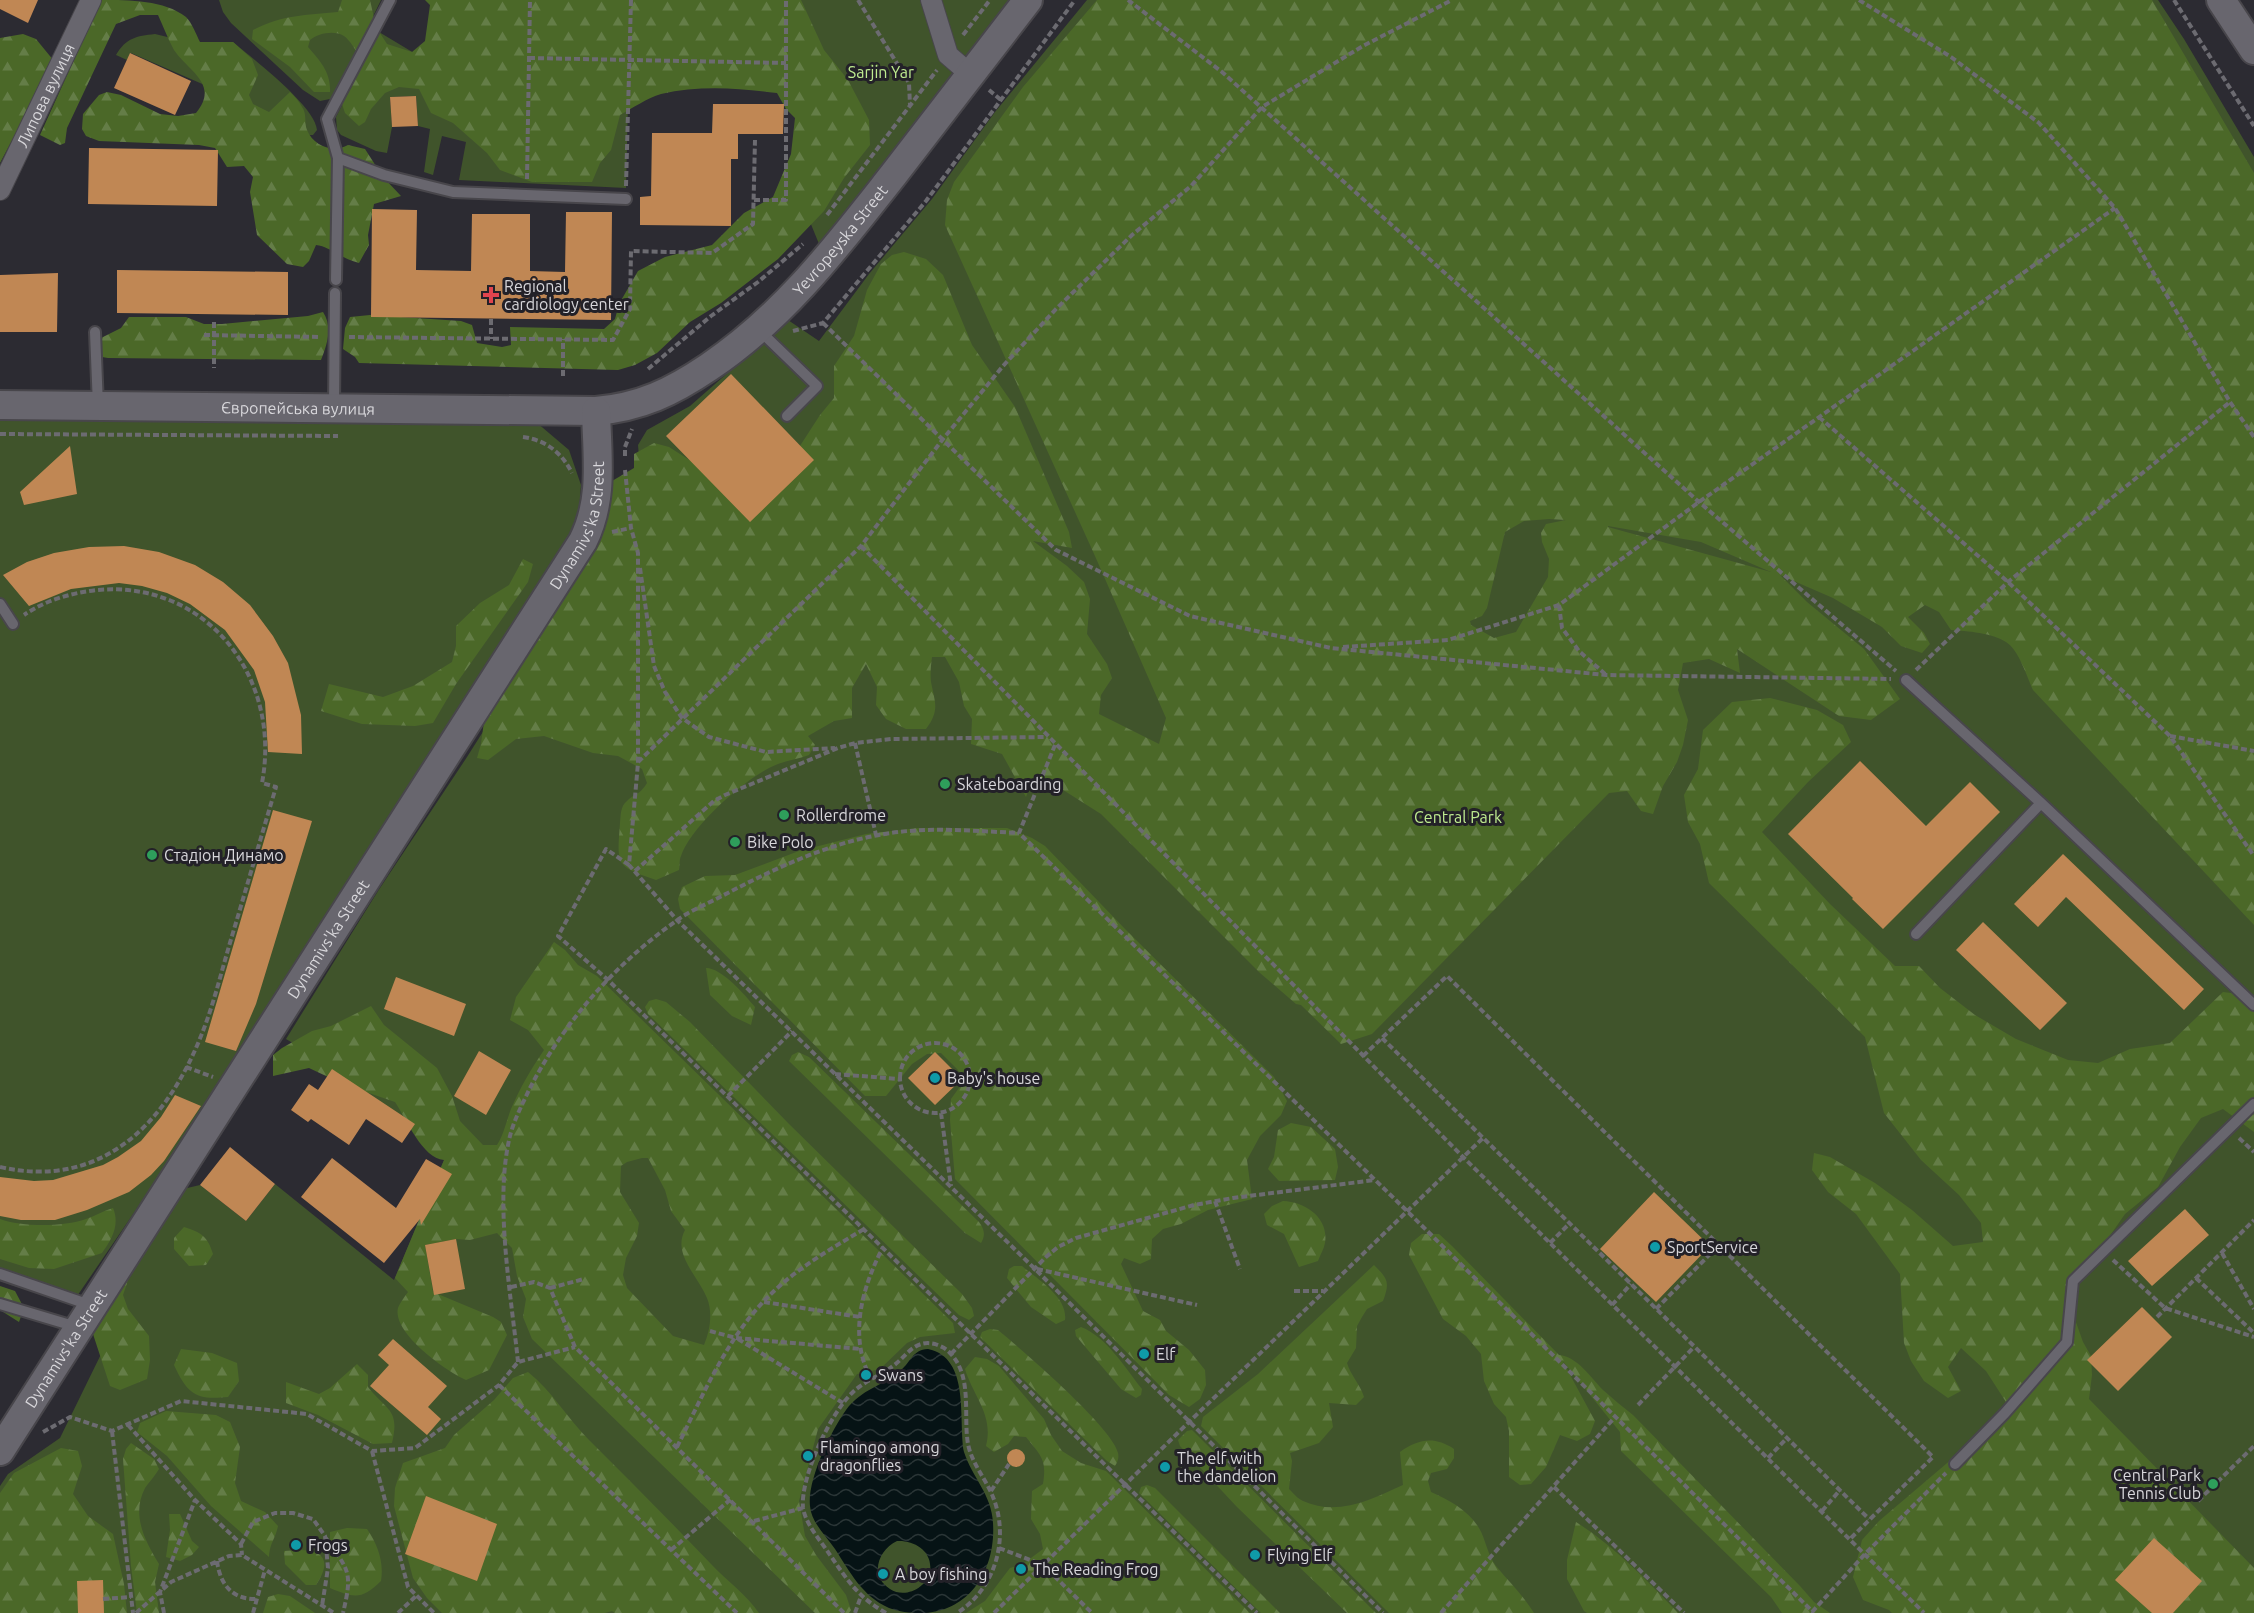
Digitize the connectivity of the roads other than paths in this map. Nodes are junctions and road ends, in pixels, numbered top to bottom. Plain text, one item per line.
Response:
1 (91, 0) edge
2 (390, 0) edge
3 (931, 0) edge
4 (1028, 0) edge
5 (2221, 0) edge
6 (2254, 50) edge
7 (970, 74) junction
8 (338, 158) junction
9 (0, 190) edge
10 (626, 199) road end
11 (336, 280) dead end
12 (336, 293) dead end
13 (758, 330) junction
14 (95, 332) dead end
15 (0, 405) edge
16 (98, 406) junction
17 (334, 408) junction
18 (596, 411) junction
19 (787, 416) dead end
20 (0, 604) edge
21 (13, 624) road end
22 (1906, 680) road end
23 (2041, 803) junction
24 (1916, 934) dead end
25 (2254, 1005) edge
26 (2254, 1104) edge
27 (0, 1274) edge
28 (0, 1304) edge
29 (86, 1317) junction
30 (0, 1451) edge
31 (1955, 1464) road end

1 - 9 street, Липова вулиця
2 - 8 lane
3 - 7 street
4 - 7 main road, Yevropeyska Street
5 - 6 main road
7 - 13 main road, Yevropeyska Street
8 - 10 lane
8 - 11 lane
12 - 17 lane
13 - 18 main road, Yevropeyska Street
13 - 19 lane
14 - 16 lane
15 - 16 main road, Європейська вулиця
16 - 17 main road, Європейська вулиця
17 - 18 main road, Європейська вулиця
18 - 29 main road, Dynamivs'ka Street
20 - 21 lane
22 - 23 lane
23 - 24 lane
23 - 25 lane
26 - 31 lane
27 - 29 lane
28 - 29 lane
29 - 30 main road, Dynamivs'ka Street

